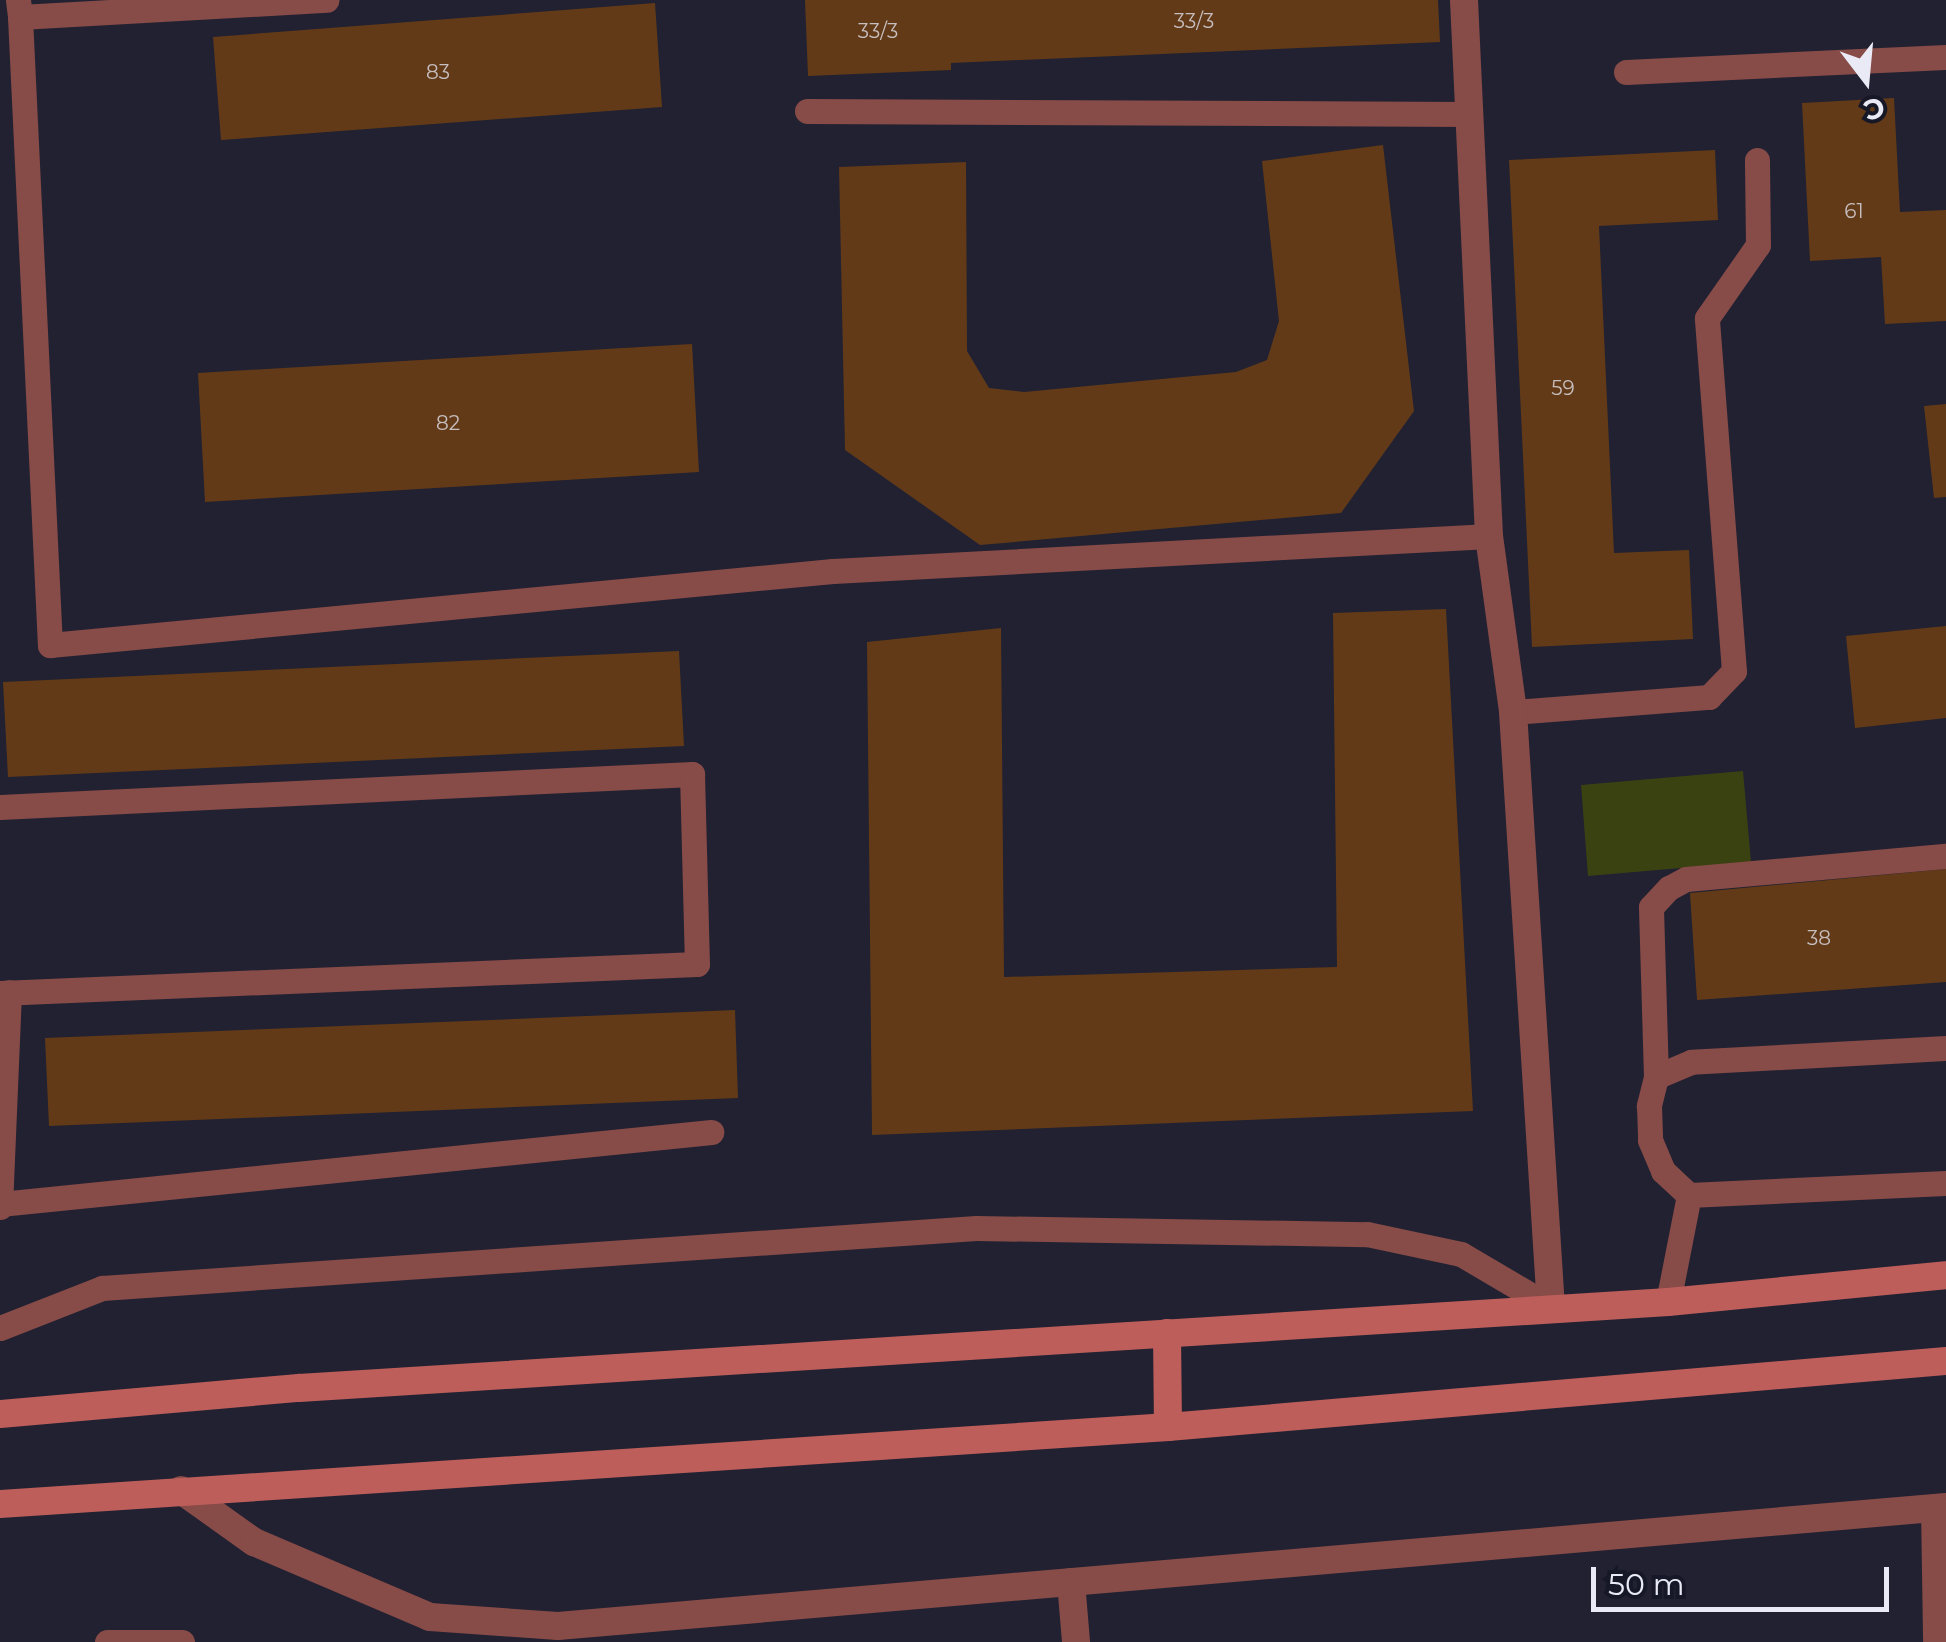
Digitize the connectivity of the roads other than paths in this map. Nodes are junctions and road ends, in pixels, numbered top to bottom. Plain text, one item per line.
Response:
1 (327, 0) edge
2 (1464, 0) edge
3 (204, 4) edge
4 (19, 9) edge
5 (1946, 57) edge
6 (1626, 72) dead end
7 (807, 111) dead end
8 (1468, 114) junction
9 (1757, 160) dead end
10 (1490, 536) junction
11 (1513, 712) junction
12 (0, 807) edge
13 (1946, 856) edge
14 (5, 993) edge
15 (1946, 1048) edge
16 (1656, 1077) junction
17 (712, 1132) dead end
18 (1946, 1182) edge
19 (1689, 1195) junction
20 (0, 1205) edge
21 (1946, 1275) edge
22 (1668, 1302) junction
23 (1551, 1307) junction
24 (0, 1328) edge
25 (1167, 1333) junction
26 (1946, 1361) edge
27 (0, 1414) edge
28 (1168, 1427) junction
29 (181, 1490) junction
30 (0, 1504) edge
31 (1940, 1507) edge
32 (1071, 1582) junction
33 (555, 1634) edge
34 (108, 1642) edge
35 (182, 1642) edge
36 (1076, 1642) edge
37 (1938, 1642) edge

1 - 3 lane
2 - 8 street
3 - 4 lane
4 - 10 lane
5 - 6 lane
7 - 8 lane
8 - 10 street
9 - 11 lane
10 - 11 street
11 - 23 street
12 - 14 lane
13 - 16 lane
14 - 20 lane
15 - 16 lane
16 - 19 lane
17 - 20 lane
18 - 19 lane
19 - 22 lane
21 - 22 main road
22 - 23 main road
23 - 24 lane
23 - 25 main road
25 - 27 main road
25 - 28 main road
26 - 28 main road
28 - 29 main road
29 - 30 main road
29 - 33 street
31 - 32 street
31 - 37 street
32 - 33 street
32 - 36 street
34 - 35 lane

